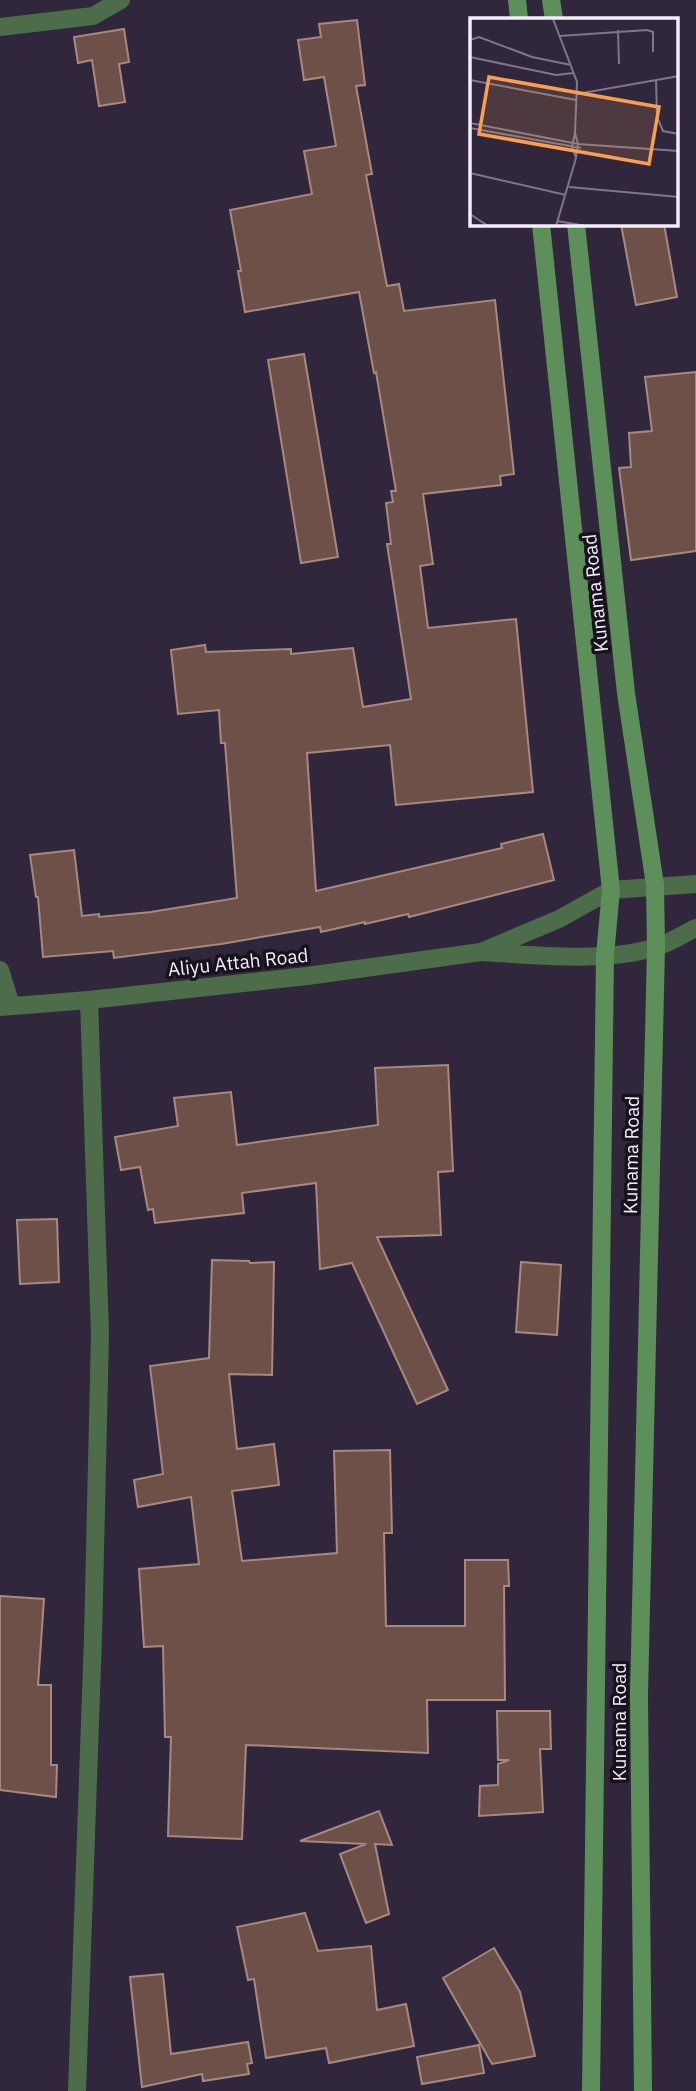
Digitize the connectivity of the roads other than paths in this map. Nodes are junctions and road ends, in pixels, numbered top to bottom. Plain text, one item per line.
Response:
1 (121, 0) edge
2 (517, 0) edge
3 (551, 0) edge
4 (519, 18) edge
5 (554, 18) edge
6 (0, 27) edge
7 (541, 226) edge
8 (576, 226) edge
9 (696, 884) edge
10 (655, 885) junction
11 (611, 890) junction
12 (696, 928) edge
13 (656, 947) junction
14 (481, 952) junction
15 (605, 955) junction
16 (0, 970) edge
17 (89, 1000) junction
18 (6, 1006) edge
19 (77, 2091) edge
20 (591, 2091) edge
21 (643, 2091) edge

1 - 6 street
2 - 4 main road
3 - 5 main road
7 - 11 main road, Kunama Road
8 - 10 main road, Kunama Road
9 - 10 street, Aliyu Attah Road
10 - 11 street, Aliyu Attah Road
10 - 13 main road, Kunama Road
11 - 14 street, Aliyu Attah Road
11 - 15 main road, Kunama Road
12 - 13 street, Aliyu Attah Road
13 - 15 street, Aliyu Attah Road
13 - 21 main road, Kunama Road
14 - 15 street, Aliyu Attah Road
14 - 17 street, Aliyu Attah Road
15 - 20 main road, Kunama Road
16 - 18 street
17 - 18 street, Aliyu Attah Road
17 - 19 street

